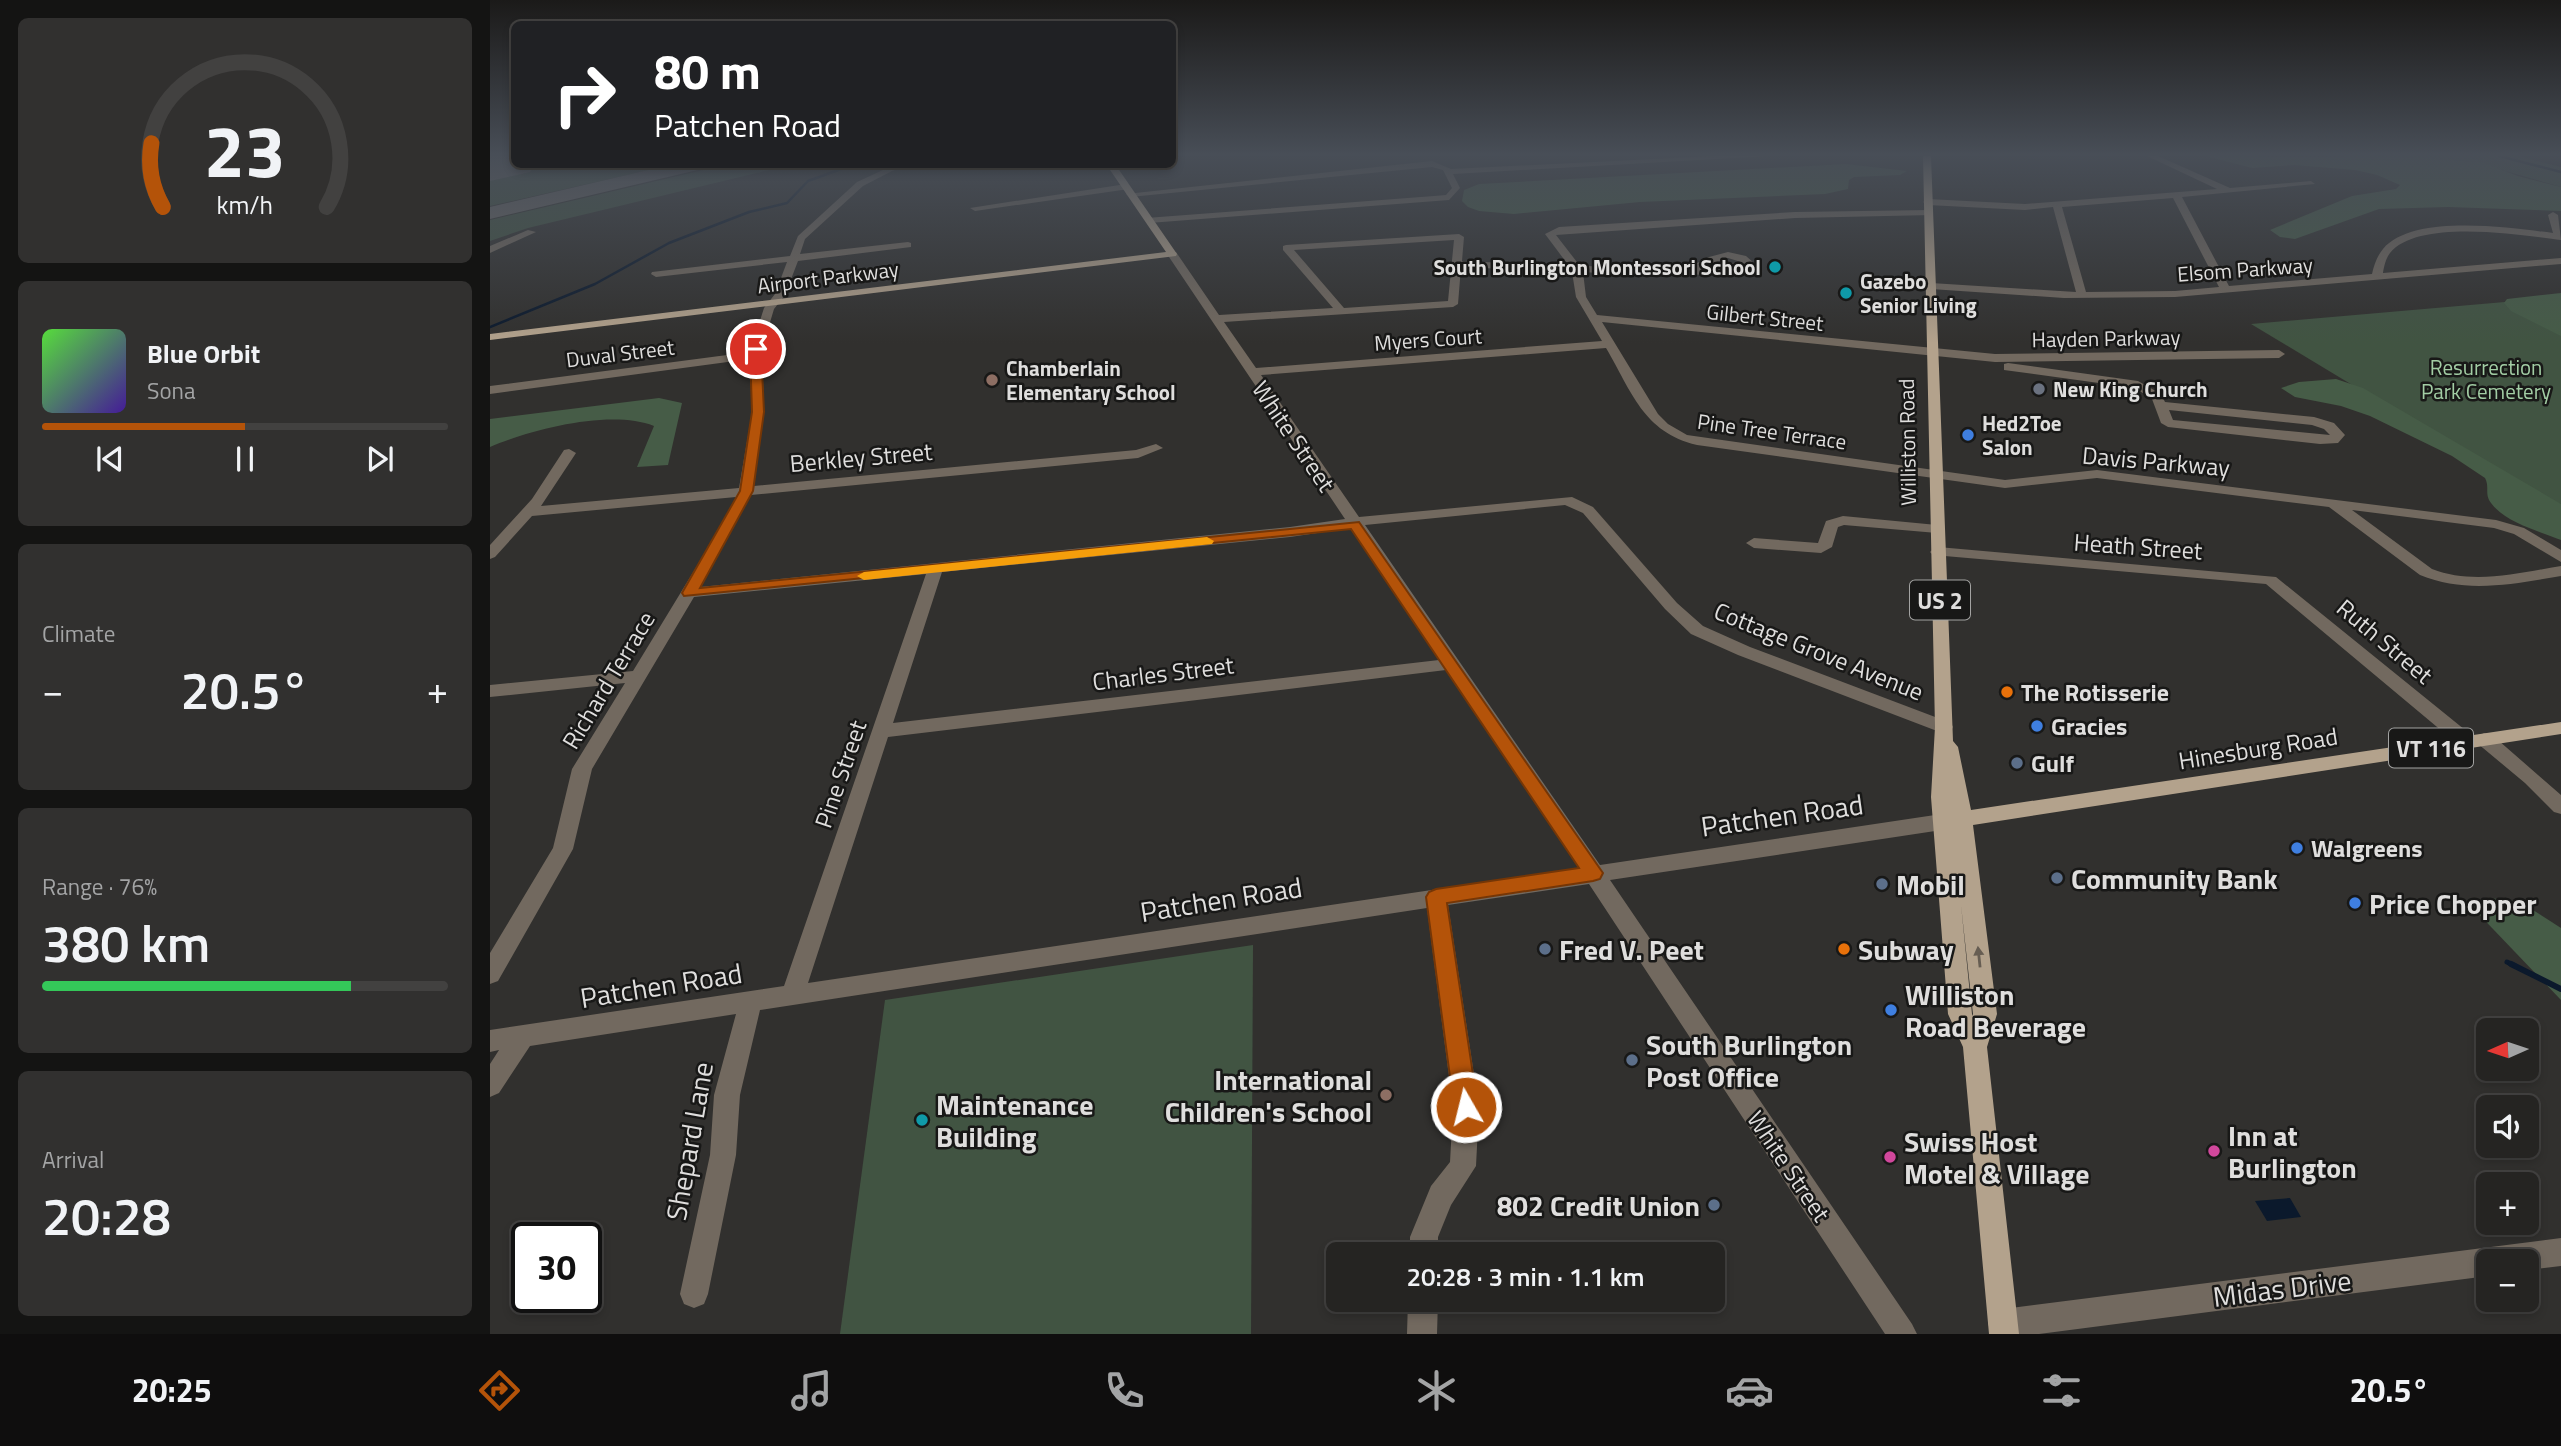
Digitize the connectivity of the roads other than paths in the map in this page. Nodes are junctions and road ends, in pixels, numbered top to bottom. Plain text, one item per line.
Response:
1 (822, 218) edge
2 (1172, 218) edge
3 (1735, 218) edge
4 (1928, 218) edge
5 (2061, 218) edge
6 (2188, 218) edge
7 (2554, 218) edge
8 (1149, 220) joint
9 (531, 232) dead end
10 (2560, 237) edge
11 (908, 245) dead end
12 (490, 250) edge
13 (1172, 254) junction
14 (793, 258) junction
15 (2561, 261) edge
16 (1457, 264) junction
17 (1577, 269) junction
18 (1691, 269) dead end
19 (656, 274) dead end
20 (2376, 278) junction
21 (1931, 286) junction
22 (2226, 291) junction
23 (2082, 295) junction
24 (774, 303) junction
25 (1342, 311) junction
26 (1594, 318) junction
27 (1215, 319) junction
28 (490, 337) edge
29 (1610, 344) junction
30 (1933, 353) junction
31 (2279, 354) dead end
32 (755, 355) junction
33 (1995, 358) junction
34 (1250, 372) junction
35 (490, 390) edge
36 (2162, 405) junction
37 (1156, 448) dead end
38 (569, 453) dead end
39 (1935, 473) junction
40 (746, 491) junction
41 (2332, 503) junction
42 (529, 512) junction
43 (1354, 525) junction
44 (1938, 542) junction
45 (1754, 543) dead end
46 (490, 554) edge
47 (2561, 557) edge
48 (935, 569) junction
49 (2561, 571) edge
50 (2270, 580) joint
51 (689, 593) junction
52 (1450, 664) junction
53 (639, 676) junction
54 (490, 691) edge
55 (1944, 727) junction
56 (2561, 728) edge
57 (882, 732) junction
58 (2476, 740) junction
59 (2561, 807) edge
60 (1952, 820) junction
61 (1593, 873) junction
62 (1436, 897) junction
63 (490, 974) edge
64 (793, 994) junction
65 (751, 1001) junction
66 (523, 1036) junction
67 (490, 1041) edge
68 (490, 1085) edge
69 (1424, 1242) edge
70 (2561, 1252) edge
71 (694, 1294) dead end
72 (1423, 1312) edge
73 (2004, 1329) edge
74 (1422, 1334) edge
75 (1902, 1334) edge

1 - 14 street
2 - 8 street
3 - 17 street
4 - 21 main road, Williston Road / US 2
5 - 23 street
6 - 22 street
7 - 10 street
8 - 13 main road, White Street
9 - 12 street
10 - 20 street
11 - 14 street
13 - 24 main road, Airport Parkway
13 - 27 street, White Street
14 - 19 street
14 - 24 street
15 - 20 street, Elsom Parkway
16 - 17 street
16 - 25 street
16 - 25 street
17 - 18 street
17 - 26 street, Pine Tree Terrace
20 - 22 street, Elsom Parkway
21 - 23 street, Elsom Parkway
21 - 30 main road, Williston Road / US 2
22 - 23 street, Elsom Parkway
24 - 28 main road, Airport Parkway
24 - 32 street
25 - 27 street
26 - 29 street, Pine Tree Terrace
26 - 30 street, Gilbert Street
27 - 34 street, White Street
29 - 34 street, Myers Court
29 - 39 street, Pine Tree Terrace
30 - 33 street, Hayden Parkway
30 - 39 main road, Williston Road / US 2
31 - 33 street, Hayden Parkway
32 - 35 street, Duval Street
32 - 40 street
33 - 36 street
34 - 43 street, White Street
36 - 36 street
37 - 40 street, Berkley Street
38 - 42 street
39 - 41 street, Davis Parkway
39 - 44 main road, Williston Road / US 2
40 - 42 street, Berkley Street
40 - 51 street, Richard Terrace
41 - 47 street, Davis Parkway
41 - 49 street, Davis Parkway
42 - 46 street
43 - 48 street
43 - 52 street, White Street
43 - 55 street, Cottage Grove Avenue
44 - 45 street, Heath Street
44 - 50 street, Heath Street
44 - 55 main road, Williston Road / US 2
48 - 51 street
48 - 57 street, Pine Street
50 - 58 street, Ruth Street
51 - 53 street, Richard Terrace
52 - 57 street, Charles Street
52 - 61 street, White Street
53 - 54 street
53 - 63 street, Richard Terrace
55 - 60 main road, Williston Road / US 2
56 - 58 main road, Hinesburg Road / VT 116
57 - 64 street, Pine Street
58 - 59 street, Ruth Street
58 - 60 main road, Hinesburg Road / VT 116
60 - 61 street, Patchen Road
60 - 73 main road, Williston Road / US 2
61 - 62 street, Patchen Road
61 - 75 street, White Street
62 - 64 street, Patchen Road
62 - 69 street
64 - 65 street, Patchen Road
65 - 66 street, Patchen Road
65 - 71 street, Shepard Lane
66 - 67 street, Patchen Road
66 - 68 street
70 - 73 street, Midas Drive
72 - 74 street

